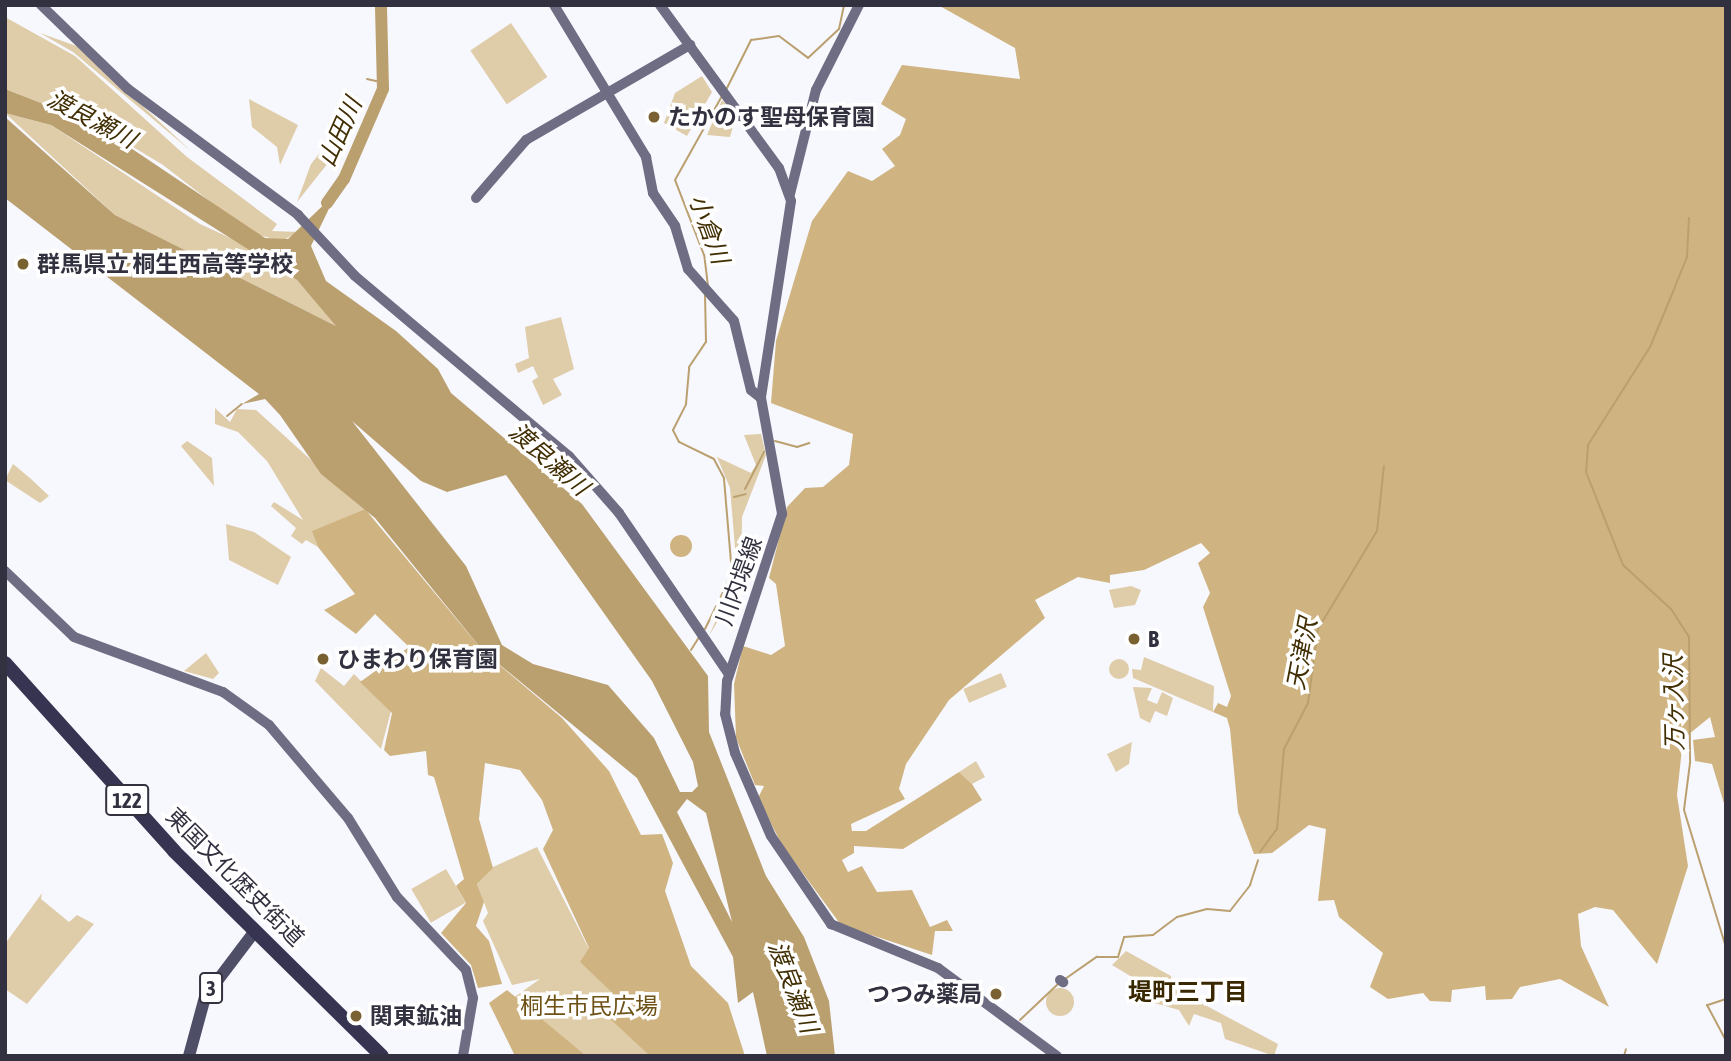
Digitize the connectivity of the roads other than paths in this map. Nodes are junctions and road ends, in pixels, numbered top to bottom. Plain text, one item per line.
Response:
1 (41, 5) edge
2 (554, 5) edge
3 (660, 5) edge
4 (859, 5) edge
5 (690, 45) junction
6 (607, 92) junction
7 (790, 194) junction
8 (476, 198) dead end
9 (761, 398) junction
10 (5, 571) edge
11 (5, 663) edge
12 (729, 674) junction
13 (256, 931) junction
14 (189, 1056) edge
15 (382, 1056) edge
16 (463, 1056) edge
17 (1057, 1056) edge

1 - 12 street
2 - 6 street
3 - 5 street
4 - 7 street, 川内堤線
5 - 6 street
5 - 7 street
6 - 8 street
6 - 9 street
7 - 9 street, 川内堤線
9 - 12 street, 川内堤線
10 - 16 street
11 - 13 highway, 東国文化歴史街道 / 122
12 - 17 street, 川内堤線
13 - 14 main road, 3
13 - 15 highway, 東国文化歴史街道 / 122

